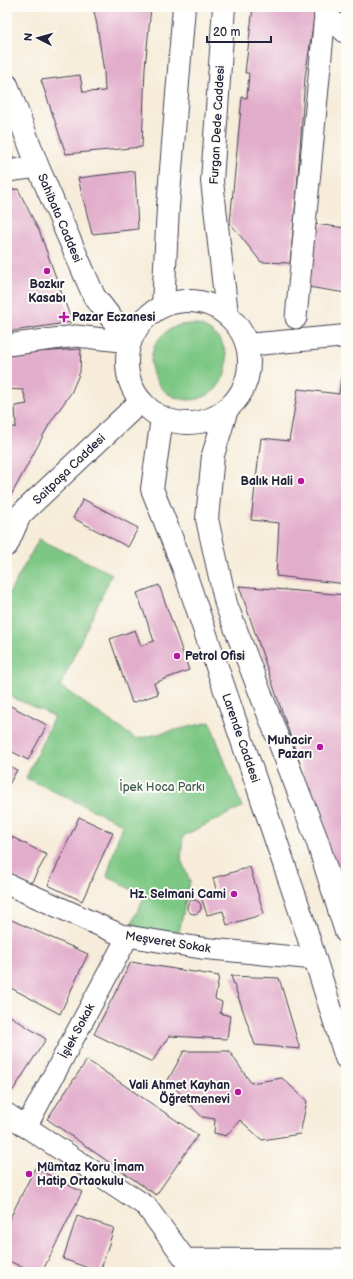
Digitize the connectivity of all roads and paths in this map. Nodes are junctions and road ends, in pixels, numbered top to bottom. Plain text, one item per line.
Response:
1 (184, 7) edge
2 (224, 7) edge
3 (326, 10) edge
4 (346, 33) edge
5 (7, 85) edge
6 (38, 166) junction
7 (7, 171) edge
8 (163, 306) junction
9 (227, 314) junction
10 (296, 318) dead end
11 (346, 336) edge
12 (130, 342) junction
13 (7, 345) edge
14 (247, 345) junction
15 (141, 400) junction
16 (227, 409) junction
17 (162, 418) junction
18 (14, 516) edge
19 (7, 545) edge
20 (7, 884) edge
21 (346, 932) edge
22 (128, 936) junction
23 (316, 959) junction
24 (346, 1058) edge
25 (7, 1114) edge
26 (26, 1127) junction
27 (346, 1260) edge

1 - 8 main road
2 - 9 main road, Furgan Dede Caddesi
3 - 4 street
3 - 10 street
5 - 6 main road, Sahibata Caddesi
6 - 7 street
6 - 12 main road, Sahibata Caddesi
8 - 9 main road
8 - 12 main road
9 - 14 main road
11 - 14 main road
12 - 13 street
12 - 15 main road
14 - 16 main road
15 - 17 main road
15 - 18 main road, Saitpaşa Caddesi
16 - 17 main road
16 - 21 main road
17 - 23 main road, Larende Caddesi
18 - 19 main road, Saitpaşa Caddesi
20 - 22 street, Meşveret Sokak
22 - 23 street, Meşveret Sokak
22 - 26 street, İşlek Sokak
23 - 24 main road, Larende Caddesi
25 - 26 street
26 - 27 street

